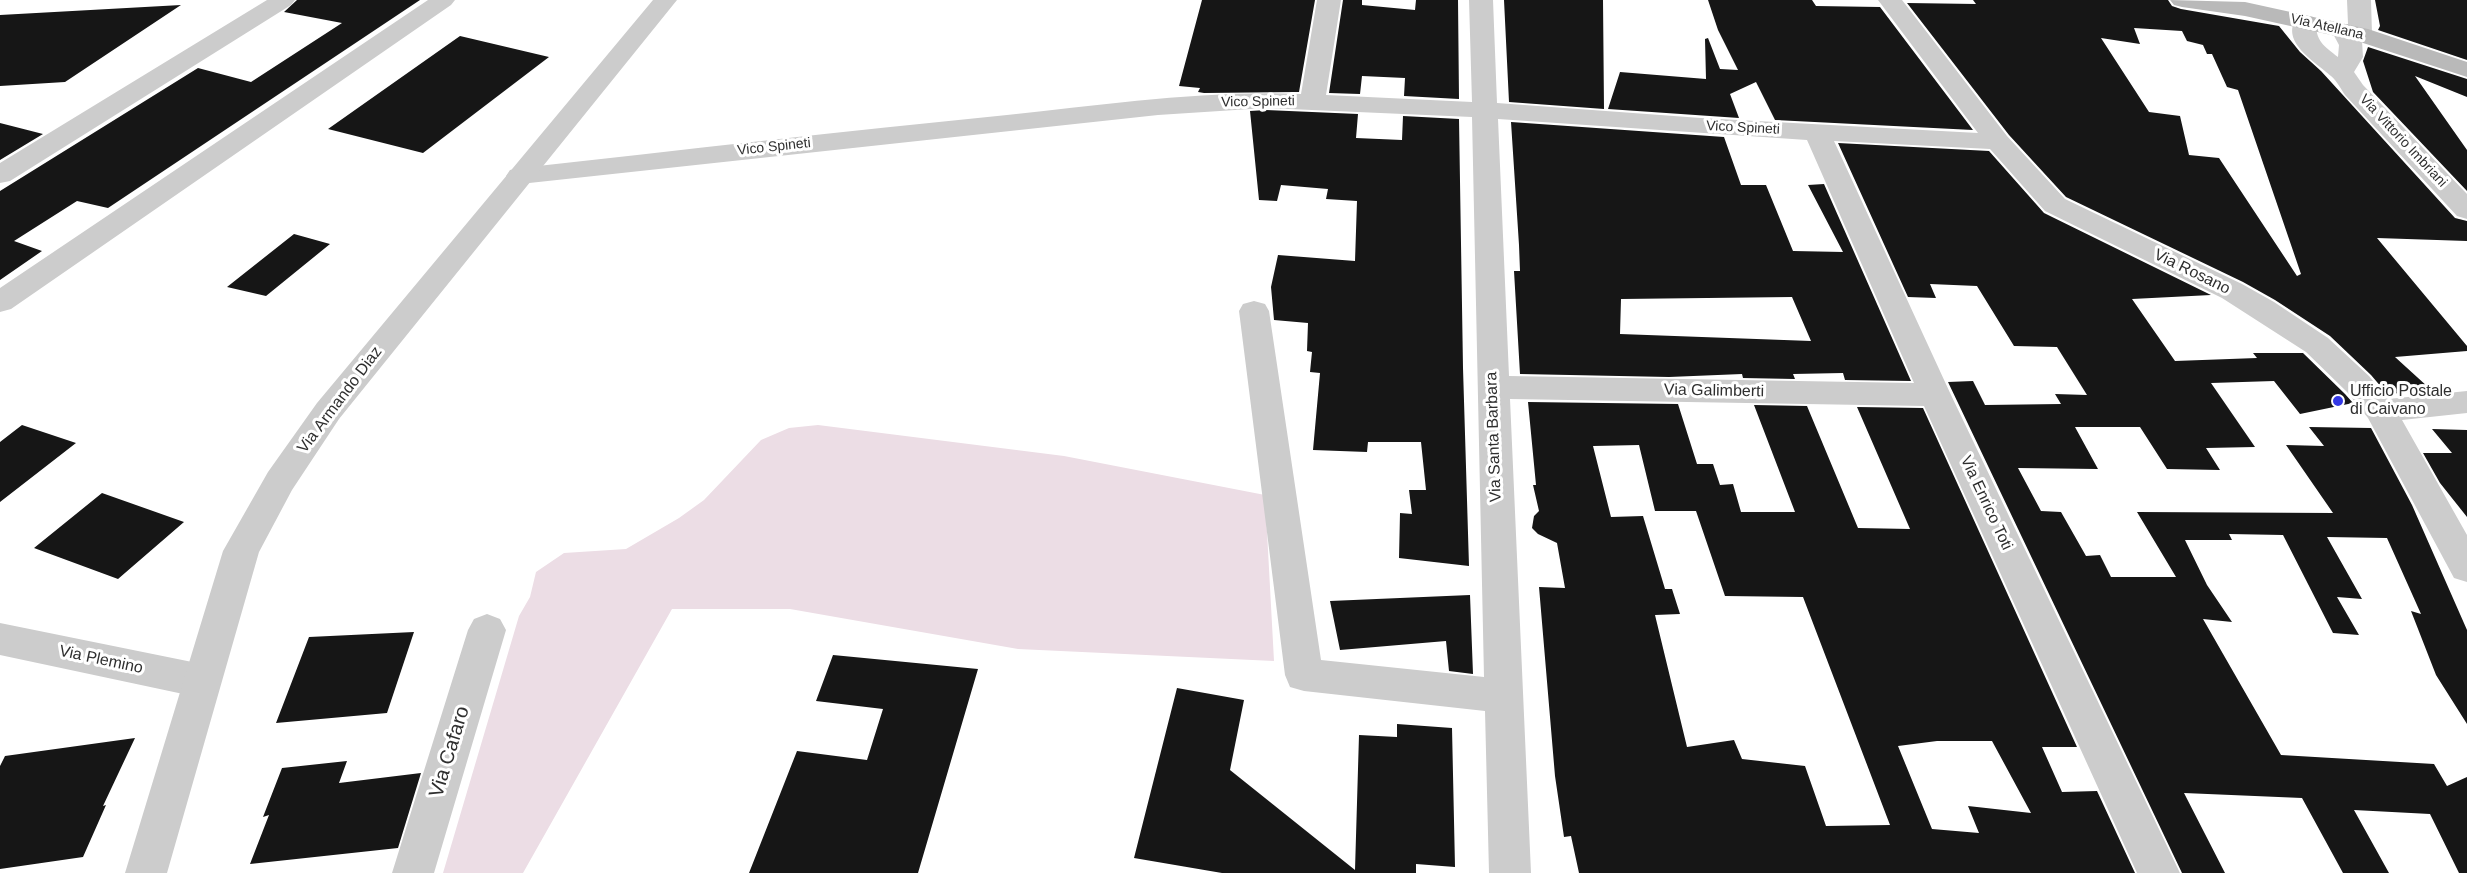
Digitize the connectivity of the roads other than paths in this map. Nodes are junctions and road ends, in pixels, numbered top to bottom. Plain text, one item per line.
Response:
1 (283, 0) edge
2 (443, 0) edge
3 (665, 0) edge
4 (1329, 0) edge
5 (1481, 0) edge
6 (1890, 0) edge
7 (2182, 0) edge
8 (2359, 0) edge
9 (2305, 22) junction
10 (2351, 32) junction
11 (2467, 70) edge
12 (2341, 71) junction
13 (1312, 102) junction
14 (1484, 110) junction
15 (1817, 132) junction
16 (1998, 141) junction
17 (0, 175) edge
18 (520, 176) junction
19 (2467, 210) edge
20 (0, 302) edge
21 (1254, 311) dead end
22 (1493, 387) junction
23 (1935, 394) junction
24 (2467, 402) edge
25 (2380, 411) junction
26 (2467, 568) edge
27 (487, 630) dead end
28 (0, 639) edge
29 (202, 681) junction
30 (1503, 696) junction
31 (146, 873) edge
32 (413, 873) edge
33 (1510, 873) edge
34 (2159, 873) edge

1 - 17 street
2 - 20 street
3 - 18 street, Via Armando Diaz
4 - 13 street
5 - 14 street, Via Santa Barbara
6 - 16 street, Via Rosano
7 - 9 main road, Via Atellana
8 - 10 street
9 - 10 main road, Via Atellana
9 - 12 street, Via Vittorio Imbriani
10 - 11 main road, Via Atellana
10 - 12 street
12 - 19 street, Via Vittorio Imbriani
13 - 14 street, Vico Spineti
13 - 18 street, Vico Spineti
14 - 15 street, Vico Spineti
14 - 22 street, Via Santa Barbara
15 - 16 street, Vico Spineti
15 - 23 street, Via Enrico Toti
16 - 25 street, Via Rosano
18 - 29 street, Via Armando Diaz
21 - 30 street
22 - 23 street, Via Galimberti
22 - 30 street, Via Santa Barbara
23 - 34 street, Via Enrico Toti
24 - 25 street
25 - 26 street, Via Rosano
27 - 32 street, Via Cafaro
28 - 29 street, Via Plemino
29 - 31 street, Via Armando Diaz
30 - 33 street, Via Santa Barbara

